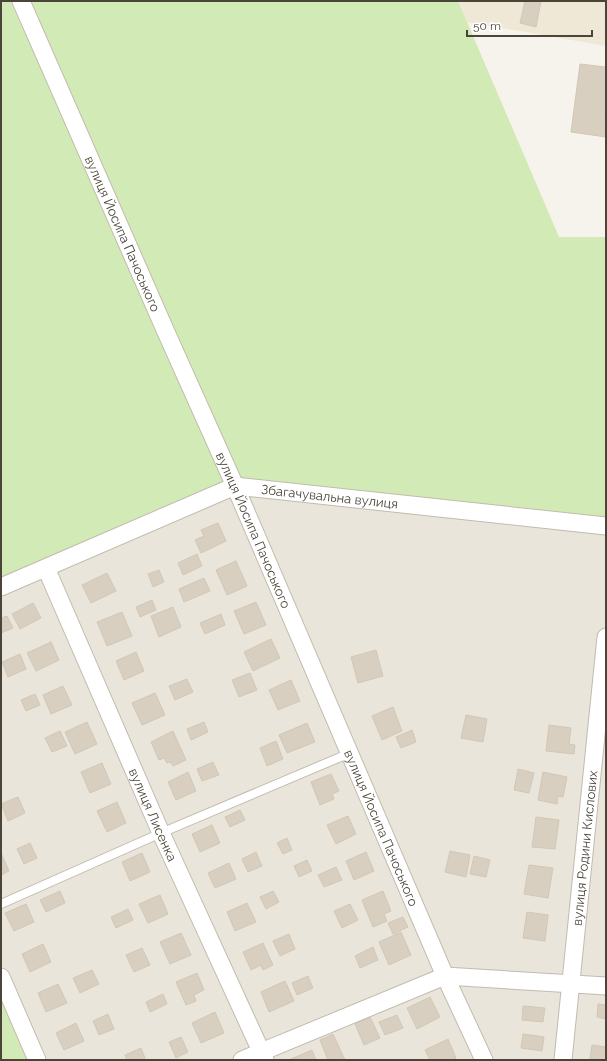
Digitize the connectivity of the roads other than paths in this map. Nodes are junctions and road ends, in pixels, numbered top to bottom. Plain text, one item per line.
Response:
1 (21, 1) edge
2 (235, 486) junction
3 (606, 526) edge
4 (46, 568) junction
5 (1, 587) edge
6 (606, 637) edge
7 (350, 753) junction
8 (161, 833) junction
9 (1, 904) edge
10 (445, 976) junction
11 (1, 977) edge
12 (572, 983) junction
13 (606, 986) edge
14 (263, 1056) edge
15 (37, 1060) edge
16 (242, 1060) edge
17 (484, 1060) edge
18 (563, 1060) edge

1 - 2 street, вулиця Йосипа Пачоського
2 - 3 street, Збагачувальна вулиця
2 - 4 street, Збагачувальна вулиця
2 - 7 street, вулиця Йосипа Пачоського
4 - 5 street, Збагачувальна вулиця
4 - 8 street, вулиця Лисенка
6 - 12 street, вулиця Родини Кислових
7 - 8 lane
7 - 10 street, вулиця Йосипа Пачоського
8 - 9 lane
8 - 14 street, вулиця Лисенка
10 - 12 street
10 - 14 street
10 - 17 street, вулиця Йосипа Пачоського
11 - 15 street
12 - 13 street
12 - 18 street, вулиця Родини Кислових
14 - 16 street

